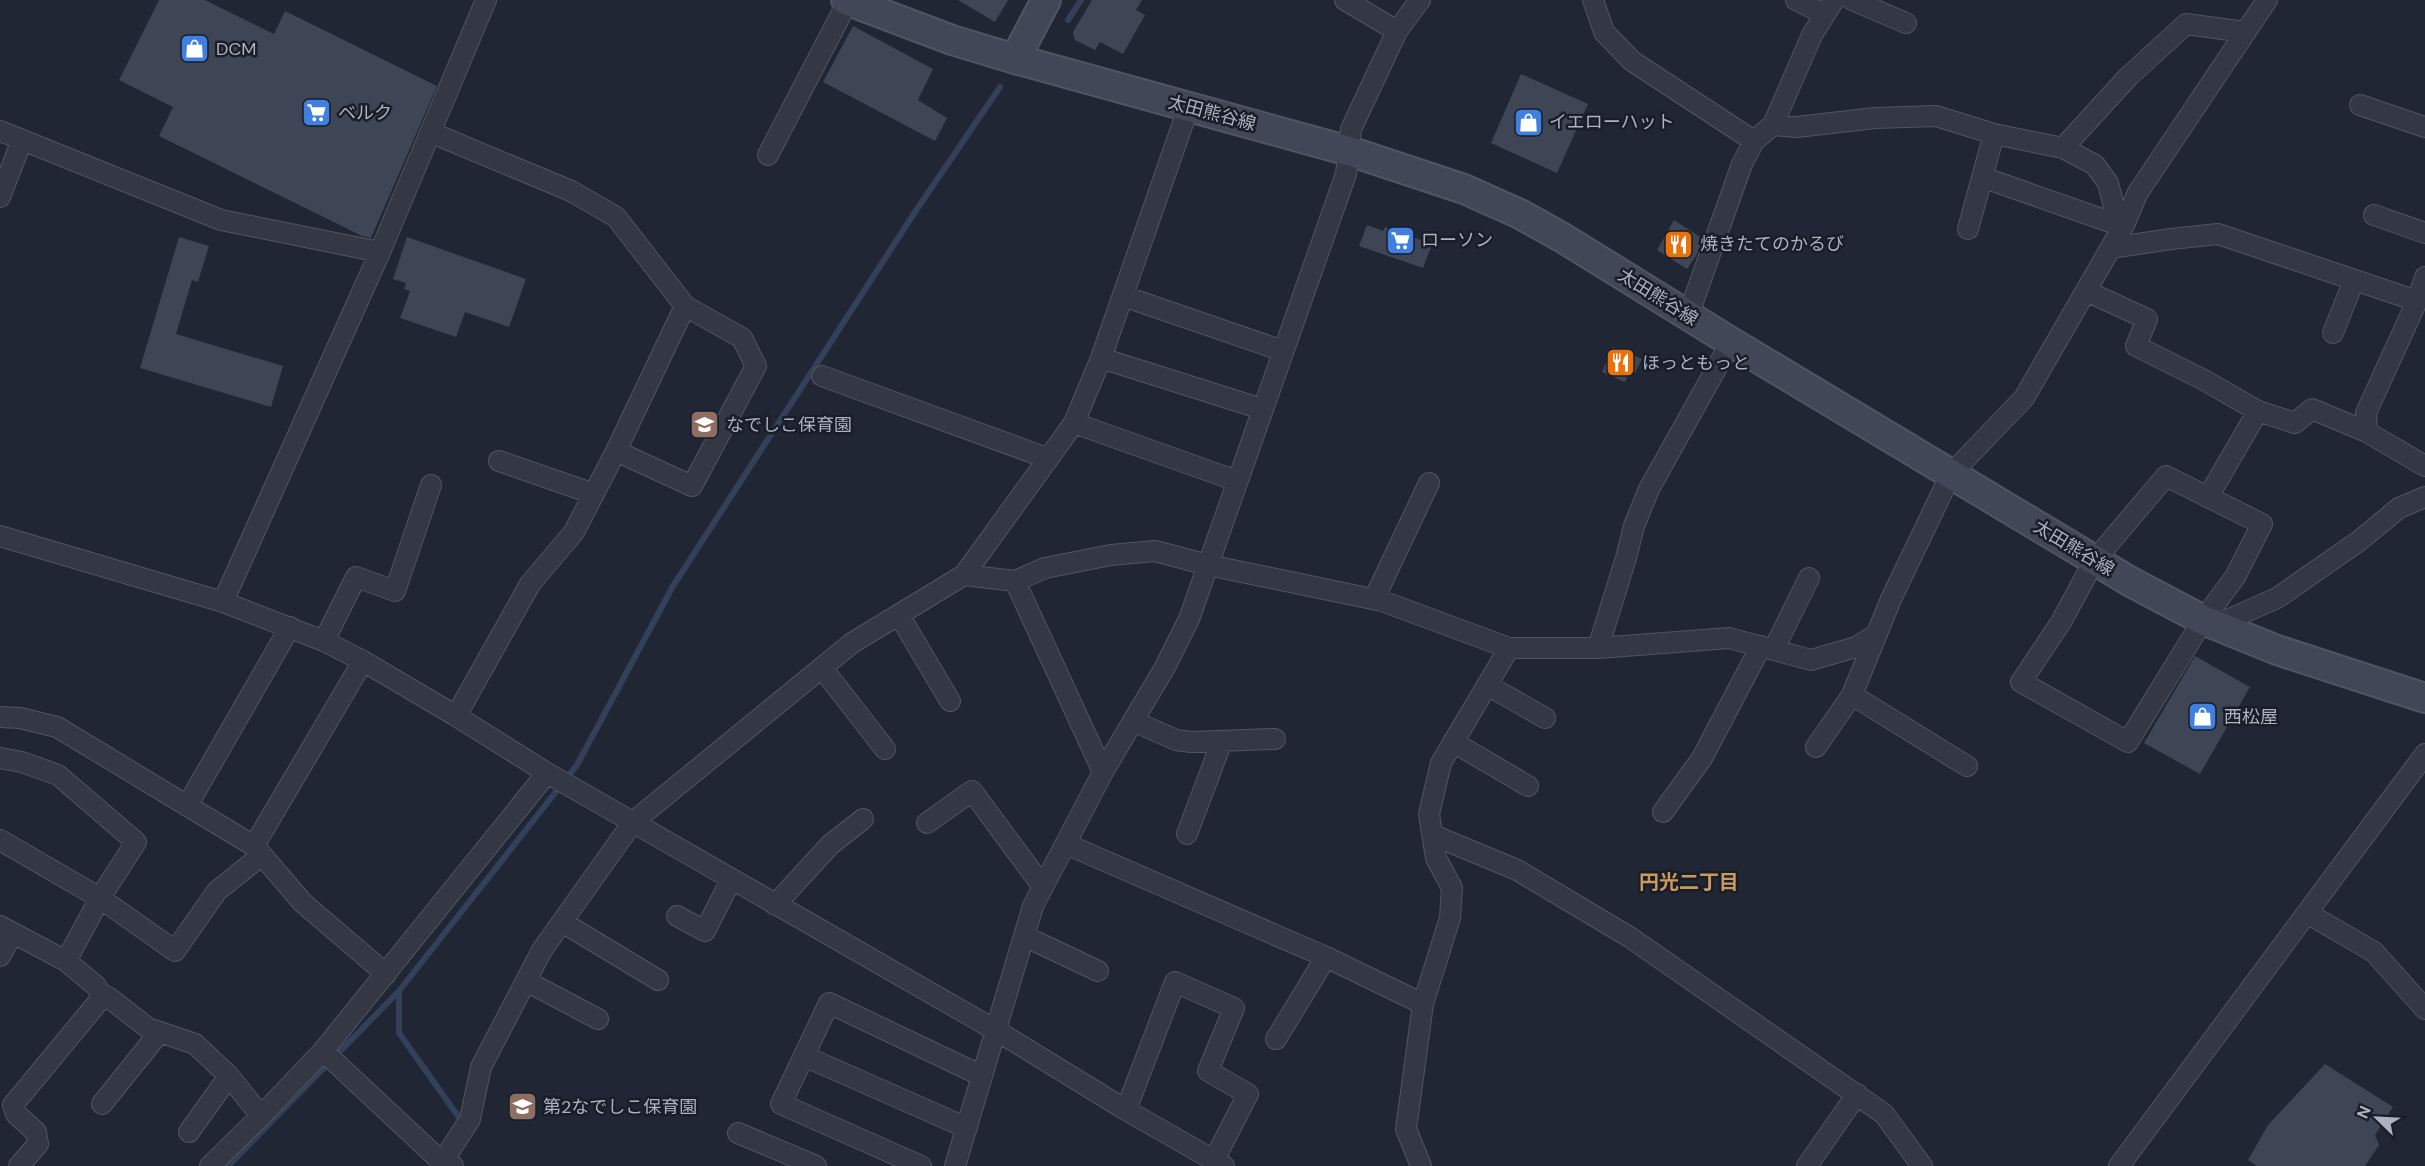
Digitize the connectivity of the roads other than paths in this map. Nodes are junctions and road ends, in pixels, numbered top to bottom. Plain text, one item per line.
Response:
1 (486, 0) edge
2 (847, 0) edge
3 (1046, 0) edge
4 (1345, 0) edge
5 (1420, 0) edge
6 (1593, 0) edge
7 (1796, 0) edge
8 (1852, 0) edge
9 (2266, 0) edge
10 (1829, 7) edge
11 (1906, 23) dead end
12 (1398, 31) junction
13 (2245, 32) junction
14 (1015, 60) junction
15 (2360, 105) dead end
16 (1189, 106) junction
17 (1773, 125) junction
18 (2425, 127) edge
19 (0, 131) edge
20 (432, 133) junction
21 (1994, 134) junction
22 (22, 140) junction
23 (1754, 141) junction
24 (2063, 148) junction
25 (1349, 151) junction
26 (768, 155) dead end
27 (1982, 177) junction
28 (0, 197) edge
29 (2374, 215) dead end
30 (2125, 223) junction
31 (1968, 229) dead end
32 (2425, 233) edge
33 (2111, 248) junction
34 (380, 252) junction
35 (2425, 277) edge
36 (2354, 280) junction
37 (2086, 291) junction
38 (1123, 296) junction
39 (2417, 301) junction
40 (686, 306) junction
41 (1688, 316) junction
42 (2333, 333) dead end
43 (1731, 342) junction
44 (1283, 351) junction
45 (1101, 357) junction
46 (822, 376) dead end
47 (1262, 409) junction
48 (2258, 411) junction
49 (1074, 423) junction
50 (2367, 432) junction
51 (616, 451) junction
52 (1047, 458) junction
53 (499, 461) dead end
54 (2425, 466) edge
55 (1951, 474) junction
56 (1237, 481) junction
57 (1429, 483) dead end
58 (431, 485) dead end
59 (594, 494) junction
60 (2208, 497) junction
61 (2425, 497) edge
62 (0, 536) edge
63 (2094, 561) junction
64 (1208, 565) junction
65 (964, 575) junction
66 (1809, 578) dead end
67 (1015, 581) junction
68 (1374, 599) junction
69 (223, 602) junction
70 (899, 615) junction
71 (2209, 623) junction
72 (290, 627) junction
73 (1876, 634) junction
74 (324, 641) junction
75 (1768, 647) junction
76 (1509, 648) junction
77 (1598, 648) junction
78 (363, 661) junction
79 (822, 668) junction
80 (1487, 686) junction
81 (1852, 694) junction
82 (2425, 698) edge
83 (950, 701) dead end
84 (456, 716) junction
85 (0, 717) edge
86 (1545, 717) dead end
87 (1133, 721) junction
88 (1275, 739) dead end
89 (1222, 741) junction
90 (1453, 742) junction
91 (1816, 747) dead end
92 (885, 749) dead end
93 (2425, 754) edge
94 (0, 758) edge
95 (1967, 766) dead end
96 (1103, 772) junction
97 (549, 775) junction
98 (1528, 786) dead end
99 (187, 806) junction
100 (1663, 812) dead end
101 (863, 819) dead end
102 (633, 822) junction
103 (927, 823) dead end
104 (1187, 834) dead end
105 (1433, 835) junction
106 (0, 840) edge
107 (1066, 844) junction
108 (258, 851) junction
109 (731, 880) junction
110 (1043, 887) junction
111 (100, 898) junction
112 (775, 905) junction
113 (2307, 913) junction
114 (678, 916) dead end
115 (562, 922) junction
116 (7, 929) edge
117 (1024, 936) junction
118 (0, 956) edge
119 (1326, 957) junction
120 (66, 962) junction
121 (1098, 971) dead end
122 (386, 974) junction
123 (658, 980) dead end
124 (526, 981) junction
125 (100, 994) junction
126 (1423, 1004) junction
127 (2425, 1008) edge
128 (598, 1019) dead end
129 (997, 1031) junction
130 (159, 1033) junction
131 (1276, 1039) dead end
132 (323, 1052) junction
133 (804, 1056) junction
134 (230, 1076) junction
135 (982, 1077) junction
136 (1857, 1094) junction
137 (102, 1104) dead end
138 (1126, 1110) junction
139 (261, 1116) junction
140 (967, 1128) junction
141 (189, 1132) dead end
142 (738, 1133) dead end
143 (1219, 1163) edge
144 (445, 1165) edge
145 (19, 1166) edge
146 (210, 1166) edge
147 (816, 1166) edge
148 (921, 1166) edge
149 (955, 1166) edge
150 (1421, 1166) edge
151 (1807, 1166) edge
152 (1922, 1166) edge
153 (2119, 1166) edge

1 - 20 street
2 - 14 main road, 太田熊谷線
2 - 26 street
3 - 14 main road
4 - 12 street
5 - 12 street
6 - 23 street
7 - 10 street
8 - 11 street
9 - 13 street
10 - 17 street
12 - 25 street
13 - 24 street
13 - 30 street
14 - 16 main road, 太田熊谷線
15 - 18 street
16 - 25 main road, 太田熊谷線
16 - 38 street
17 - 21 street
17 - 23 street
19 - 22 street
20 - 34 street
20 - 40 street
21 - 24 street
21 - 27 street
22 - 28 street
22 - 34 street
23 - 41 street
24 - 30 street
25 - 41 main road, 太田熊谷線
25 - 44 street
27 - 30 street
27 - 31 street
29 - 32 street
30 - 33 street
33 - 36 street
33 - 37 street
34 - 69 street
35 - 39 street
36 - 39 street
36 - 42 street
37 - 48 street
37 - 55 street
38 - 44 street
38 - 45 street
39 - 50 street
40 - 51 street
40 - 51 street
41 - 43 main road, 太田熊谷線
43 - 55 main road, 太田熊谷線
43 - 77 street
44 - 47 street
45 - 47 street
45 - 49 street
46 - 52 street
47 - 56 street
48 - 50 street
48 - 60 street
49 - 52 street
49 - 56 street
50 - 54 street
51 - 59 street
52 - 65 street
53 - 59 street
55 - 63 main road, 太田熊谷線
55 - 73 street
56 - 64 street
57 - 68 street
58 - 74 street
59 - 84 street
60 - 63 street
60 - 71 street
61 - 71 street
62 - 69 street
63 - 71 main road, 太田熊谷線
63 - 71 street
64 - 67 street
64 - 68 street
64 - 87 street
65 - 67 street
65 - 70 street
66 - 75 street
67 - 96 street
68 - 76 street
69 - 72 street
70 - 79 street
70 - 83 street
71 - 82 main road, 太田熊谷線
72 - 74 street
72 - 99 street
73 - 75 street
73 - 81 street
74 - 78 street
75 - 77 street
75 - 100 street
76 - 77 street
76 - 80 street
78 - 84 street
78 - 108 street
79 - 92 street
79 - 102 street
80 - 86 street
80 - 90 street
81 - 91 street
81 - 95 street
84 - 97 street
85 - 99 street
87 - 89 street
87 - 96 street
88 - 89 street
89 - 104 street
90 - 98 street
90 - 105 street
93 - 113 street
94 - 111 street
96 - 107 street
97 - 102 street
97 - 122 street
99 - 108 street
101 - 112 street
102 - 109 street
102 - 115 street
103 - 110 street
105 - 126 street
105 - 136 street
106 - 111 street
107 - 110 street
107 - 119 street
108 - 111 street
108 - 122 street
109 - 112 street
109 - 114 street
110 - 117 street
111 - 120 street
112 - 129 street
113 - 127 street
113 - 153 street
115 - 123 street
115 - 124 street
116 - 118 street
116 - 120 street
117 - 121 street
117 - 129 street
119 - 126 street
119 - 131 street
120 - 125 street
122 - 132 street
124 - 128 street
124 - 144 street
125 - 130 street
125 - 145 street
126 - 150 street
129 - 135 street
129 - 138 street
130 - 134 street
130 - 137 street
132 - 139 street
132 - 144 street
133 - 135 street
133 - 140 street
133 - 148 street
134 - 139 street
134 - 141 street
135 - 140 street
136 - 151 street
136 - 152 street
138 - 143 street
138 - 143 street
139 - 146 street
140 - 149 street
142 - 147 street

